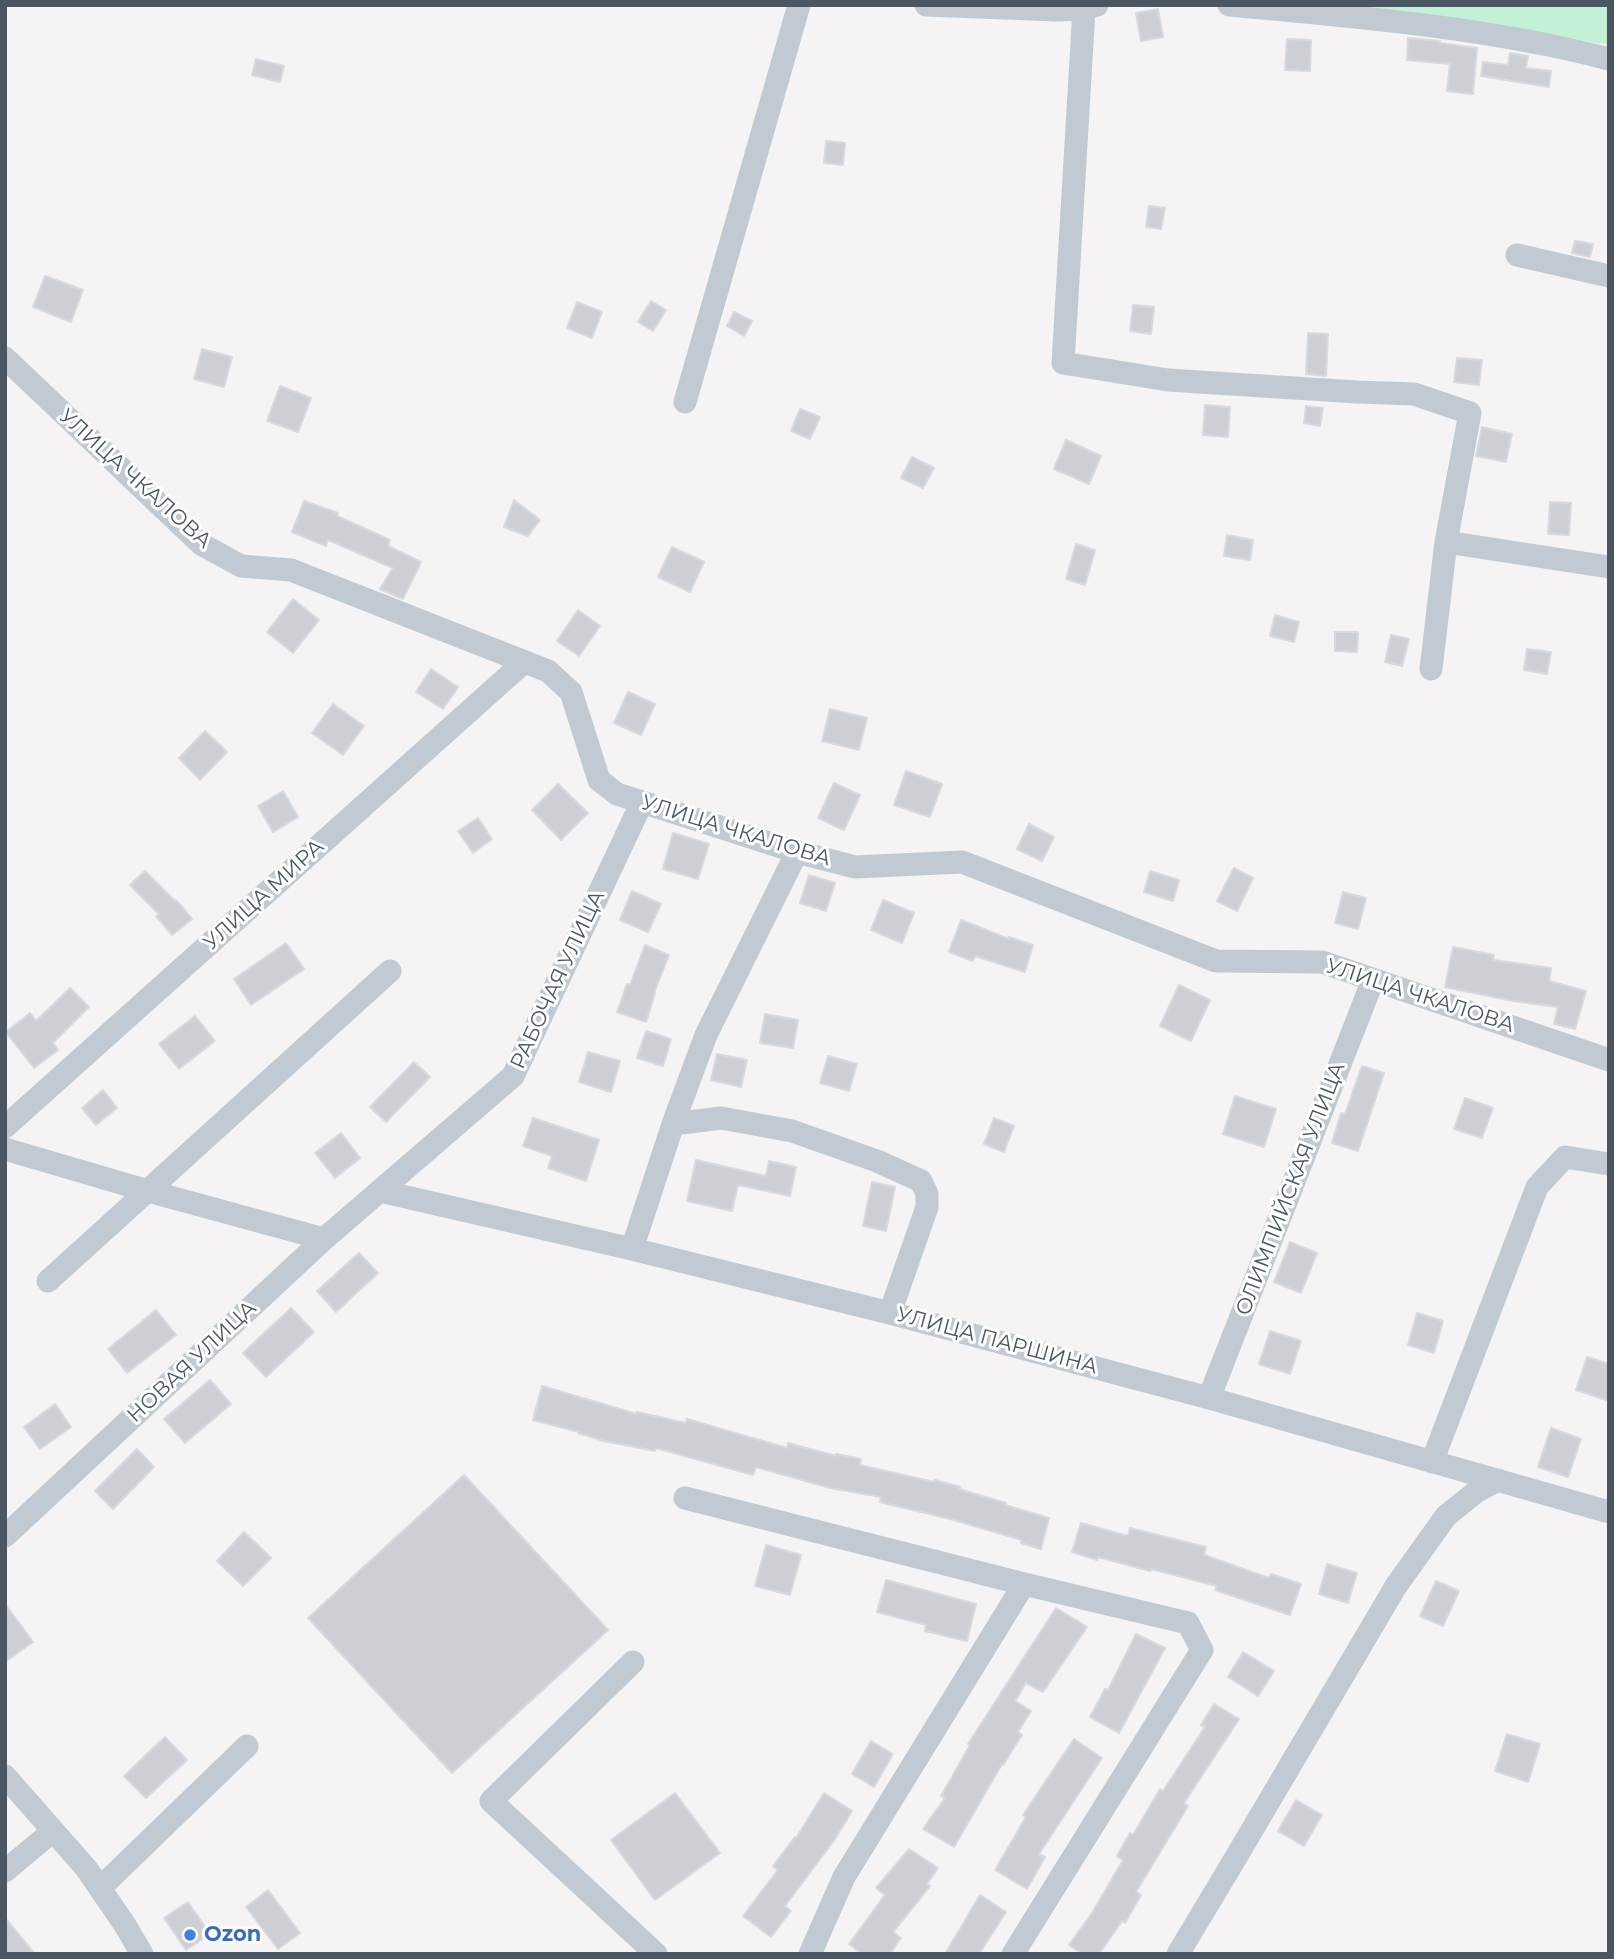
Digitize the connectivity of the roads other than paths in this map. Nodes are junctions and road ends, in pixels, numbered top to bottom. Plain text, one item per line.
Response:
1 (799, 5) edge
2 (926, 5) edge
3 (1229, 5) edge
4 (1091, 7) edge
5 (1609, 59) edge
6 (1517, 255) dead end
7 (1609, 276) edge
8 (5, 358) edge
9 (685, 402) dead end
10 (1446, 542) junction
11 (1609, 567) edge
12 (523, 663) junction
13 (1431, 669) dead end
14 (642, 802) junction
15 (797, 852) junction
16 (390, 971) dead end
17 (1373, 980) junction
18 (1609, 1060) edge
19 (673, 1124) junction
20 (5, 1127) edge
21 (5, 1149) edge
22 (1609, 1164) edge
23 (148, 1191) junction
24 (380, 1191) junction
25 (324, 1239) junction
26 (632, 1249) junction
27 (48, 1282) dead end
28 (890, 1313) junction
29 (1209, 1398) junction
30 (1432, 1462) junction
31 (1498, 1480) junction
32 (685, 1498) dead end
33 (1609, 1512) edge
34 (8, 1528) edge
35 (1024, 1584) junction
36 (633, 1662) dead end
37 (247, 1746) dead end
38 (5, 1776) edge
39 (53, 1831) junction
40 (5, 1871) edge
41 (100, 1888) junction
42 (142, 1954) edge
43 (656, 1954) edge
44 (810, 1954) edge
45 (1013, 1954) edge
46 (1178, 1954) edge

1 - 9 street
2 - 4 street
3 - 5 street
4 - 10 street
6 - 7 street
8 - 12 street, УЛИЦА ЧКАЛОВА
10 - 11 street
10 - 13 street
12 - 14 street, УЛИЦА ЧКАЛОВА
12 - 20 street, УЛИЦА МИРА
14 - 15 street, УЛИЦА ЧКАЛОВА
14 - 24 street, РАБОЧАЯ УЛИЦА
15 - 17 street, УЛИЦА ЧКАЛОВА
15 - 19 street
16 - 23 street
17 - 18 street, УЛИЦА ЧКАЛОВА
17 - 29 street, ОЛИМПИЙСКАЯ УЛИЦА
19 - 26 street
19 - 28 street
21 - 23 street
22 - 30 street
23 - 25 street
23 - 27 street
24 - 25 street, НОВАЯ УЛИЦА
24 - 26 street, УЛИЦА ПАРШИНА
25 - 34 street, НОВАЯ УЛИЦА
26 - 28 street, УЛИЦА ПАРШИНА
28 - 29 street, УЛИЦА ПАРШИНА
29 - 30 street, УЛИЦА ПАРШИНА
30 - 31 street, УЛИЦА ПАРШИНА
31 - 33 street, УЛИЦА ПАРШИНА
31 - 46 street
32 - 35 street
35 - 44 street
35 - 45 street
36 - 43 street
37 - 41 street
38 - 39 street
39 - 40 street
39 - 41 street
41 - 42 street

